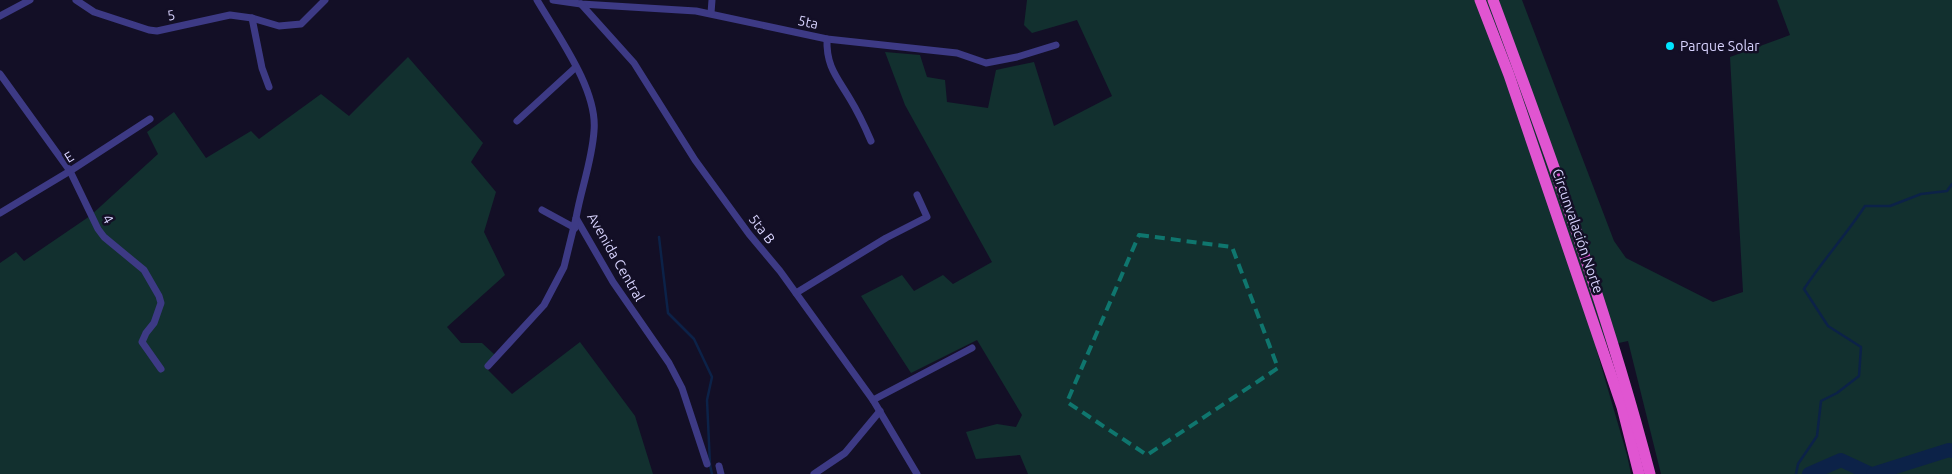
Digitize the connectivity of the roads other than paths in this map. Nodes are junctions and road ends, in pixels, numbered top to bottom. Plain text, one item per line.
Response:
1 (30, 0) edge
2 (76, 0) edge
3 (325, 0) edge
4 (537, 0) edge
5 (553, 0) edge
6 (712, 0) edge
7 (1480, 0) edge
8 (1493, 0) edge
9 (581, 4) junction
10 (711, 13) junction
11 (0, 16) edge
12 (252, 18) junction
13 (827, 38) junction
14 (1056, 45) dead end
15 (576, 67) junction
16 (0, 74) edge
17 (8, 84) junction
18 (269, 87) dead end
19 (0, 88) edge
20 (150, 119) dead end
21 (517, 121) dead end
22 (871, 141) dead end
23 (70, 171) junction
24 (917, 195) dead end
25 (542, 210) dead end
26 (0, 213) edge
27 (576, 218) junction
28 (575, 228) junction
29 (796, 293) junction
30 (972, 348) dead end
31 (488, 366) dead end
32 (162, 369) dead end
33 (873, 400) junction
34 (880, 411) junction
35 (707, 464) dead end
36 (719, 466) dead end
37 (821, 471) edge
38 (722, 474) edge
39 (814, 474) edge
40 (917, 474) edge
41 (1639, 474) edge
42 (1650, 474) edge

1 - 11 street
2 - 12 street, 5
3 - 12 street, 5
4 - 15 street, Avenida Central
5 - 9 street, 5ta
6 - 10 street
7 - 41 highway, Circunvalación Norte
8 - 42 highway, Circunvalación Norte
9 - 10 street, 5ta
9 - 29 street, 5ta B
10 - 13 street, 5ta
12 - 18 street
13 - 14 street, 5ta
13 - 22 street
15 - 21 street
15 - 27 street, Avenida Central
16 - 17 street, 4
17 - 19 street
17 - 23 street, 4
20 - 23 street, E
23 - 26 street, E
23 - 32 street, 4
24 - 29 street
25 - 28 street
27 - 28 street
27 - 35 street, Avenida Central
28 - 31 street
29 - 33 street, 5ta B
30 - 33 street
33 - 34 street, 5ta B
34 - 37 street
34 - 40 street, 5ta B
36 - 38 street
37 - 39 street

